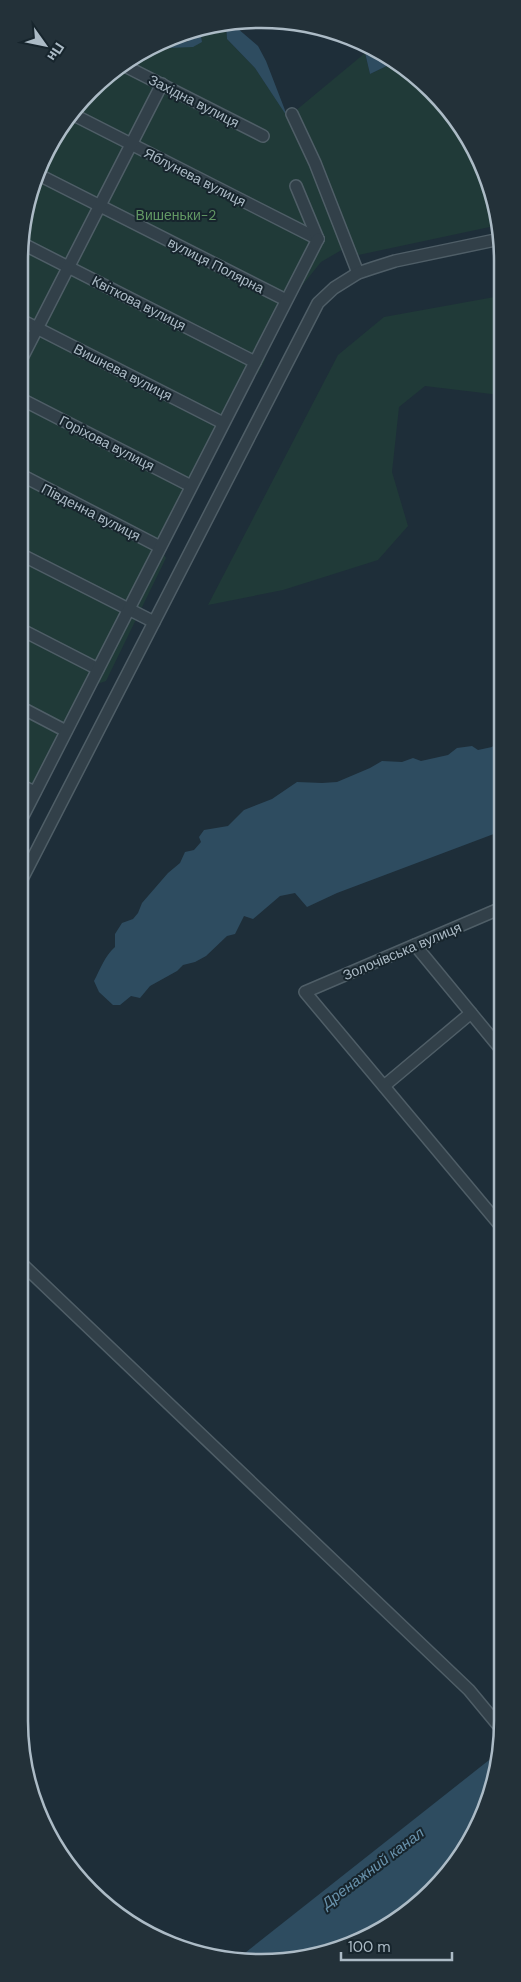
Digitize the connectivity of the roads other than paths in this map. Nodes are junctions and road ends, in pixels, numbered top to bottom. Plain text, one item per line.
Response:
1 (129, 68) edge
2 (162, 84) junction
3 (292, 114) dead end
4 (78, 117) edge
5 (263, 136) dead end
6 (131, 144) junction
7 (43, 177) edge
8 (296, 186) dead end
9 (100, 206) junction
10 (318, 239) junction
11 (493, 241) edge
12 (28, 247) edge
13 (68, 267) junction
14 (358, 273) junction
15 (286, 300) junction
16 (28, 324) edge
17 (37, 328) junction
18 (28, 346) edge
19 (255, 362) junction
20 (28, 403) edge
21 (223, 424) junction
22 (28, 479) edge
23 (192, 486) junction
24 (160, 547) junction
25 (28, 559) edge
26 (128, 609) junction
27 (154, 622) junction
28 (28, 633) edge
29 (98, 669) junction
30 (28, 711) edge
31 (66, 731) junction
32 (28, 789) edge
33 (34, 792) junction
34 (28, 805) edge
35 (28, 857) edge
36 (494, 911) edge
37 (415, 945) junction
38 (470, 1012) junction
39 (494, 1041) edge
40 (384, 1086) junction
41 (494, 1219) edge
42 (28, 1270) edge
43 (494, 1721) edge

1 - 2 street, Західна вулиця
2 - 5 street, Західна вулиця
2 - 6 street
3 - 14 street
4 - 6 street, Яблунева вулиця
6 - 9 street
6 - 10 street, Яблунева вулиця
7 - 9 street, вулиця Полярна
8 - 10 street
9 - 13 street
9 - 15 street, вулиця Полярна
10 - 15 street
11 - 14 street
12 - 13 street, Квіткова вулиця
13 - 17 street
13 - 19 street, Квіткова вулиця
14 - 27 street
15 - 19 street
16 - 17 street, Вишнева вулиця
17 - 18 street
17 - 21 street, Вишнева вулиця
19 - 21 street
20 - 23 street, Горіхова вулиця
21 - 23 street
22 - 24 street, Південна вулиця
23 - 24 street
24 - 26 street
25 - 26 street
26 - 27 street
26 - 29 street
27 - 35 street
28 - 29 street
29 - 31 street
30 - 31 street
31 - 33 street
32 - 33 street
33 - 34 street
36 - 37 street, Золочівська вулиця
37 - 38 street
37 - 40 street, Золочівська вулиця
38 - 39 street
38 - 40 street
40 - 41 street
42 - 43 street

